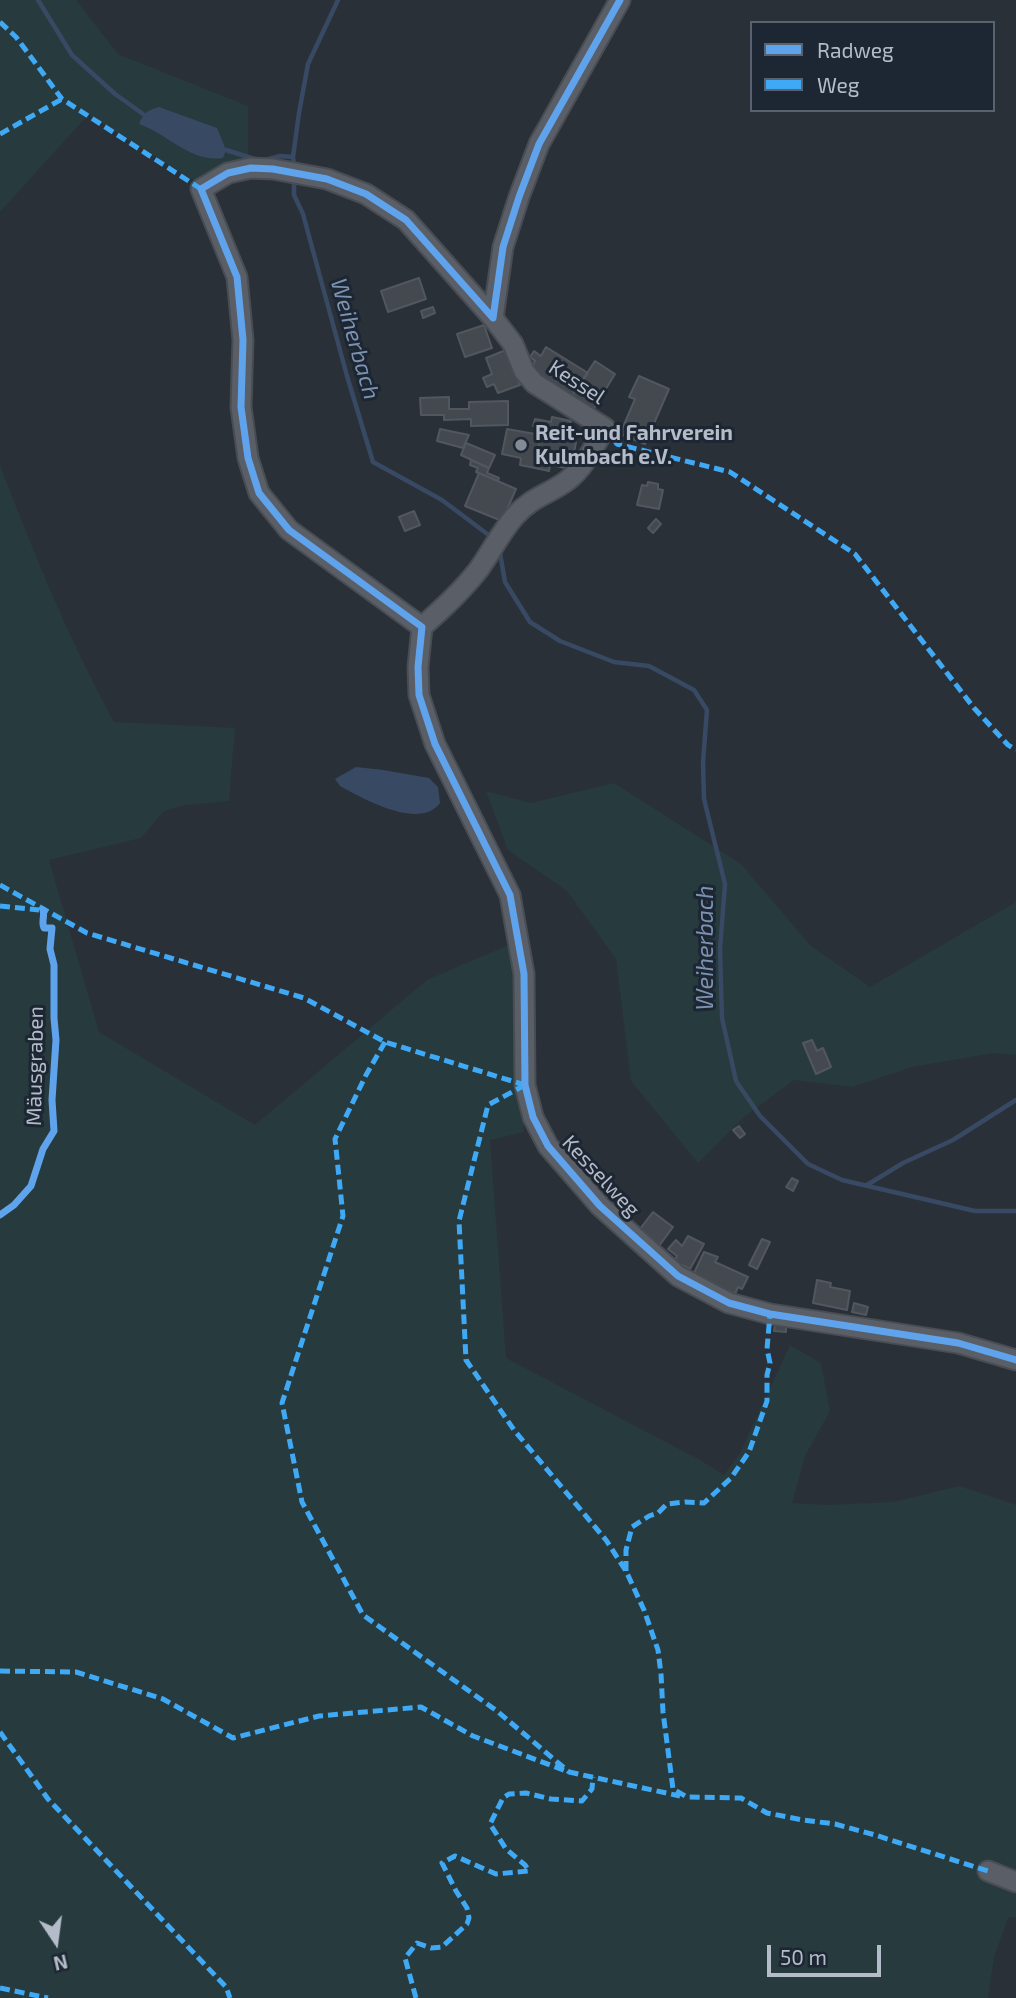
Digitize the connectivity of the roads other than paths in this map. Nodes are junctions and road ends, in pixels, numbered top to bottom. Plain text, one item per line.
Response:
1 (620, 0) edge
2 (493, 318) junction
3 (422, 626) junction
4 (1016, 1360) edge
5 (988, 1871) dead end
6 (1016, 1882) edge

1 - 2 street
2 - 3 street, Kessel
2 - 3 street
3 - 4 street, Kesselweg
5 - 6 street

